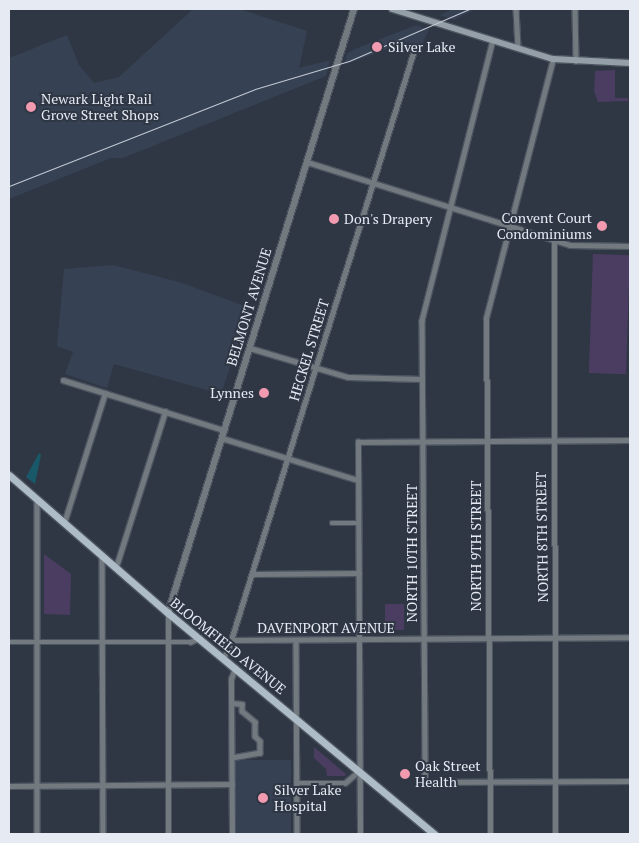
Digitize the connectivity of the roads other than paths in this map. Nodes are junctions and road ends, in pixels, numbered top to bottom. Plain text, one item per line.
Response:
1 (354, 9) edge
2 (392, 9) edge
3 (516, 9) edge
4 (574, 9) edge
5 (493, 40) junction
6 (415, 47) dead end
7 (518, 48) junction
8 (553, 59) junction
9 (576, 63) junction
10 (630, 63) edge
11 (307, 162) junction
12 (373, 183) junction
13 (450, 207) junction
14 (509, 225) junction
15 (554, 240) junction
16 (630, 246) edge
17 (250, 348) junction
18 (316, 368) junction
19 (422, 379) junction
20 (62, 380) dead end
21 (105, 393) junction
22 (165, 412) junction
23 (224, 430) junction
24 (222, 438) junction
25 (552, 440) junction
26 (630, 440) edge
27 (422, 441) junction
28 (487, 441) junction
29 (288, 458) junction
30 (9, 475) edge
31 (358, 480) junction
32 (37, 498) junction
33 (64, 523) junction
34 (332, 523) dead end
35 (358, 523) junction
36 (102, 555) junction
37 (116, 568) junction
38 (359, 573) junction
39 (252, 574) junction
40 (168, 613) junction
41 (630, 637) edge
42 (199, 638) junction
43 (488, 638) junction
44 (554, 638) junction
45 (359, 639) junction
46 (423, 639) junction
47 (231, 640) junction
48 (296, 640) junction
49 (9, 642) edge
50 (38, 642) junction
51 (102, 642) junction
52 (166, 643) junction
53 (222, 658) junction
54 (235, 668) junction
55 (232, 703) junction
56 (296, 717) junction
57 (232, 758) junction
58 (360, 770) junction
59 (555, 781) junction
60 (630, 781) edge
61 (489, 782) junction
62 (296, 783) junction
63 (167, 784) junction
64 (232, 784) junction
65 (37, 785) junction
66 (103, 785) junction
67 (9, 786) edge
68 (424, 826) junction
69 (37, 834) edge
70 (103, 834) edge
71 (168, 834) edge
72 (232, 834) edge
73 (296, 834) edge
74 (360, 834) edge
75 (424, 834) edge
76 (434, 834) edge
77 (490, 834) edge
78 (556, 834) edge

1 - 11 street, BELMONT AVENUE
2 - 5 main road
3 - 7 street
4 - 9 street
5 - 7 main road
5 - 13 street, NORTH 10TH STREET
6 - 12 street, HECKEL STREET
7 - 8 main road
8 - 9 main road
8 - 14 street, NORTH 9TH STREET
9 - 10 main road
11 - 12 street
11 - 17 street, BELMONT AVENUE
12 - 13 street
12 - 18 street, HECKEL STREET
13 - 14 street
13 - 19 street, NORTH 10TH STREET
14 - 15 street
14 - 28 street, NORTH 9TH STREET
15 - 16 street
15 - 25 street, NORTH 8TH STREET
17 - 18 street
17 - 23 street, BELMONT AVENUE
18 - 19 street
18 - 29 street, HECKEL STREET
19 - 27 street, NORTH 10TH STREET
20 - 21 street
21 - 22 street
21 - 33 street
22 - 23 street
22 - 37 street
23 - 24 street, BELMONT AVENUE
24 - 29 street
24 - 40 street, BELMONT AVENUE
25 - 26 street
25 - 28 street
25 - 44 street, NORTH 8TH STREET
27 - 28 street
27 - 31 street
27 - 46 street, NORTH 10TH STREET
28 - 43 street, NORTH 9TH STREET
29 - 31 street
29 - 39 street, HECKEL STREET
30 - 32 main road, BLOOMFIELD AVENUE
31 - 35 street
32 - 33 main road, BLOOMFIELD AVENUE
32 - 50 street
33 - 36 main road, BLOOMFIELD AVENUE
34 - 35 street
35 - 38 street
36 - 37 main road, BLOOMFIELD AVENUE
36 - 51 street
37 - 40 main road, BLOOMFIELD AVENUE
38 - 39 street
38 - 45 street
39 - 47 street, HECKEL STREET
40 - 42 main road, BLOOMFIELD AVENUE
40 - 52 street
41 - 44 street, DAVENPORT AVENUE
42 - 52 street
42 - 53 main road, BLOOMFIELD AVENUE
43 - 44 street, DAVENPORT AVENUE
43 - 46 street, DAVENPORT AVENUE
43 - 61 street, NORTH 9TH STREET
44 - 59 street, NORTH 8TH STREET
45 - 46 street, DAVENPORT AVENUE
45 - 48 street, DAVENPORT AVENUE
45 - 58 street
46 - 61 street, NORTH 10TH STREET
47 - 48 street, DAVENPORT AVENUE
47 - 53 street, HECKEL STREET
48 - 56 street
49 - 50 street
50 - 51 street
50 - 65 street
51 - 52 street
51 - 66 street
52 - 63 street
53 - 54 main road, BLOOMFIELD AVENUE
54 - 55 street
54 - 56 main road, BLOOMFIELD AVENUE
55 - 57 street
55 - 57 street
56 - 58 main road, BLOOMFIELD AVENUE
56 - 62 street
57 - 64 street
58 - 62 street
58 - 68 main road, BLOOMFIELD AVENUE
58 - 74 street
59 - 60 street
59 - 61 street
59 - 78 street, NORTH 8TH STREET
61 - 77 street, NORTH 9TH STREET
62 - 73 street
63 - 64 street
63 - 66 street
63 - 71 street
64 - 72 street
65 - 66 street
65 - 67 street
65 - 69 street
66 - 70 street
68 - 75 street
68 - 76 main road, BLOOMFIELD AVENUE

